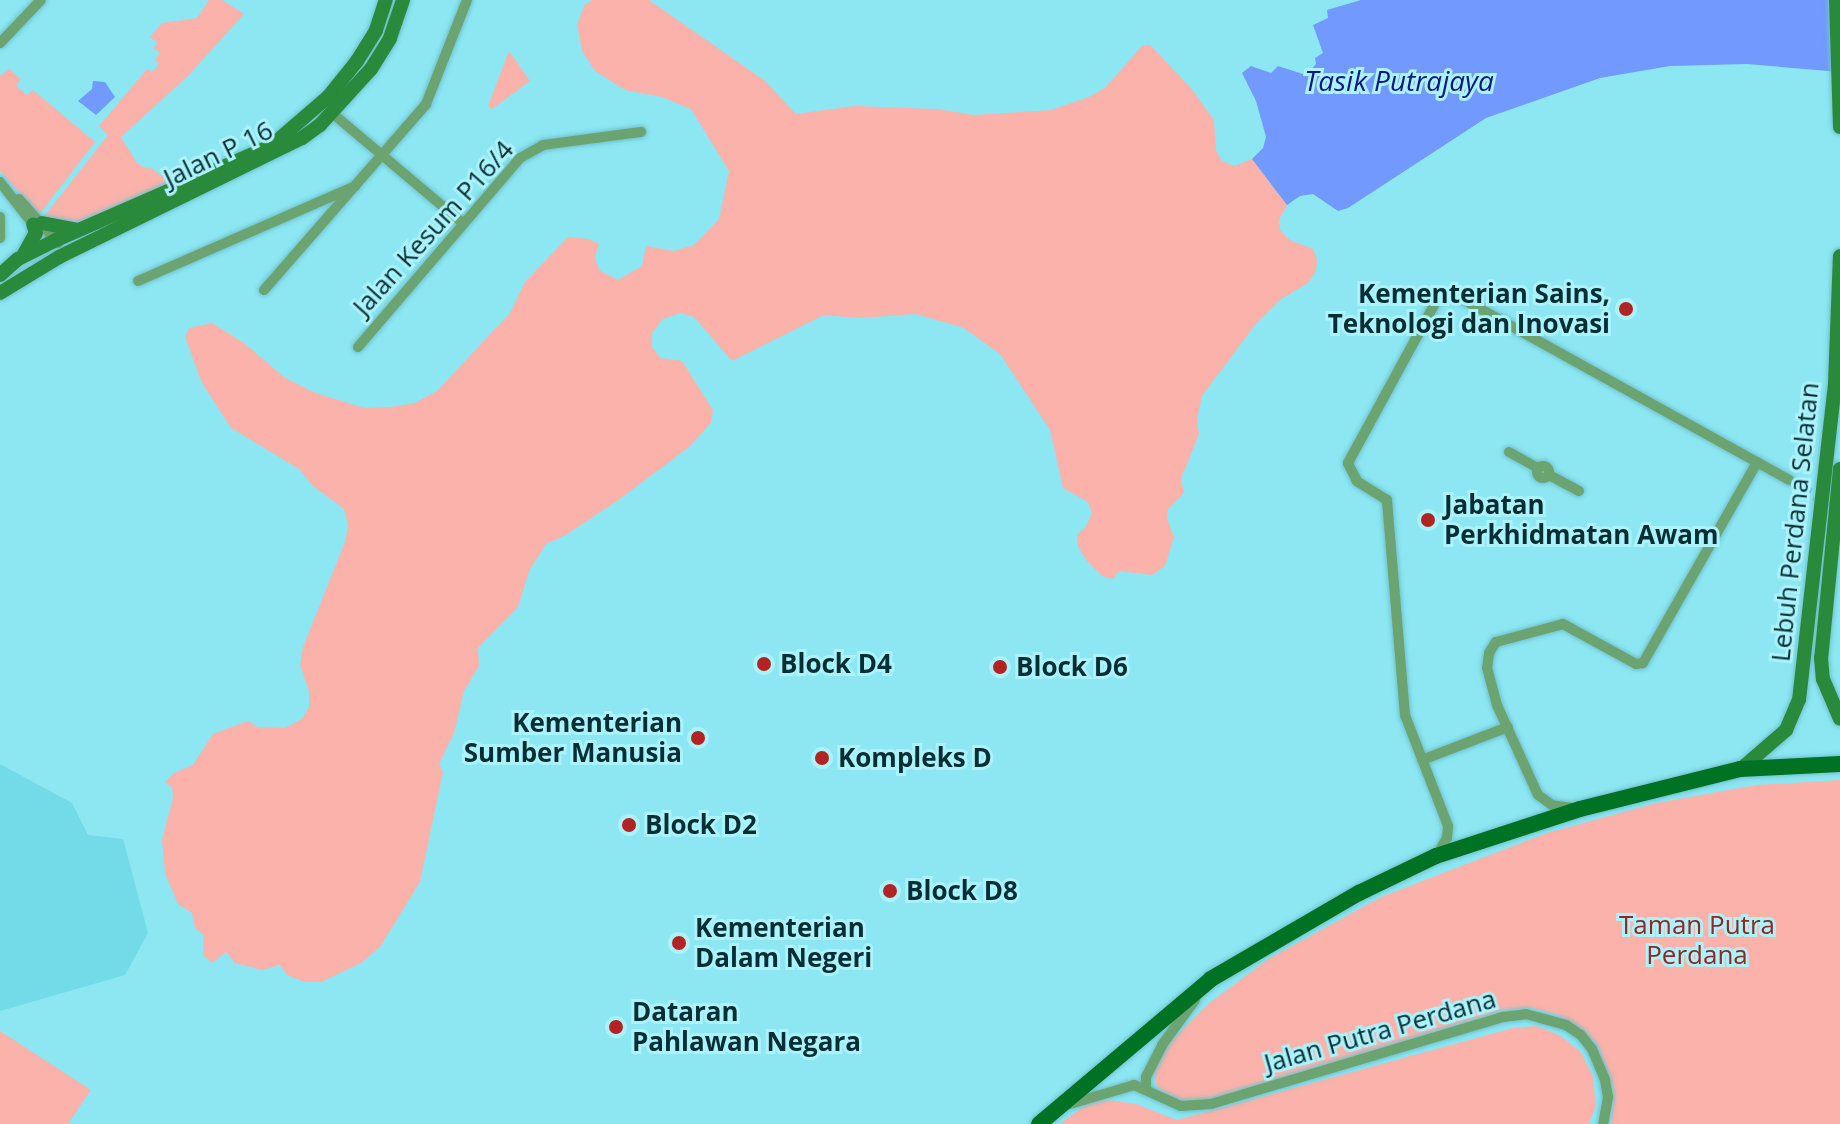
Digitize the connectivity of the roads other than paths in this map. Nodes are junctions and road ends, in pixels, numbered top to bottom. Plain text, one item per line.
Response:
1 (41, 0) edge
2 (386, 0) edge
3 (397, 0) edge
4 (403, 0) edge
5 (467, 0) edge
6 (1836, 0) edge
7 (390, 38) junction
8 (0, 43) edge
9 (332, 113) junction
10 (1840, 127) edge
11 (641, 132) dead end
12 (383, 157) junction
13 (0, 182) edge
14 (360, 183) junction
15 (0, 217) edge
16 (38, 224) junction
17 (464, 224) junction
18 (79, 230) junction
19 (0, 238) edge
20 (52, 242) junction
21 (63, 255) junction
22 (1840, 256) edge
23 (23, 257) junction
24 (0, 275) edge
25 (138, 281) dead end
26 (264, 290) dead end
27 (0, 293) edge
28 (358, 347) dead end
29 (1509, 452) dead end
30 (1757, 462) junction
31 (1840, 469) edge
32 (1789, 480) tunnel mouth
33 (1579, 491) dead end
34 (1840, 719) edge
35 (1508, 727) junction
36 (1422, 760) junction
37 (1840, 764) edge
38 (1740, 769) junction
39 (1580, 809) junction
40 (1436, 856) junction
41 (1211, 979) junction
42 (1146, 1088) junction
43 (1057, 1109) junction
44 (1039, 1124) edge
45 (1603, 1124) edge

1 - 8 street
2 - 18 street, Jalan P 16
3 - 7 street
4 - 7 street, Jalan P 16
5 - 12 street
6 - 10 street
7 - 9 street, Jalan P 16
9 - 12 street
9 - 21 street, Jalan P 16
11 - 17 street, Jalan Kesum P16/4
12 - 14 street
12 - 17 street
13 - 16 street
14 - 25 street
14 - 26 street
15 - 19 street
16 - 18 street
16 - 20 street
16 - 23 street
17 - 28 street, Jalan Kesum P16/4
18 - 20 street, Jalan P 16
20 - 21 street
20 - 23 street, Jalan P 16
21 - 27 street, Jalan P 16
22 - 38 street, Lebuh Perdana Selatan
23 - 24 street, Jalan P 16
29 - 33 street
30 - 32 street
30 - 35 street
30 - 36 street
31 - 34 street, Lebuh Perdana Selatan
35 - 36 street
35 - 39 street
36 - 40 street
37 - 38 main road
38 - 39 main road
39 - 40 main road
40 - 41 main road
41 - 42 street
41 - 43 main road
42 - 43 street
42 - 45 street, Jalan Putra Perdana
43 - 44 main road

